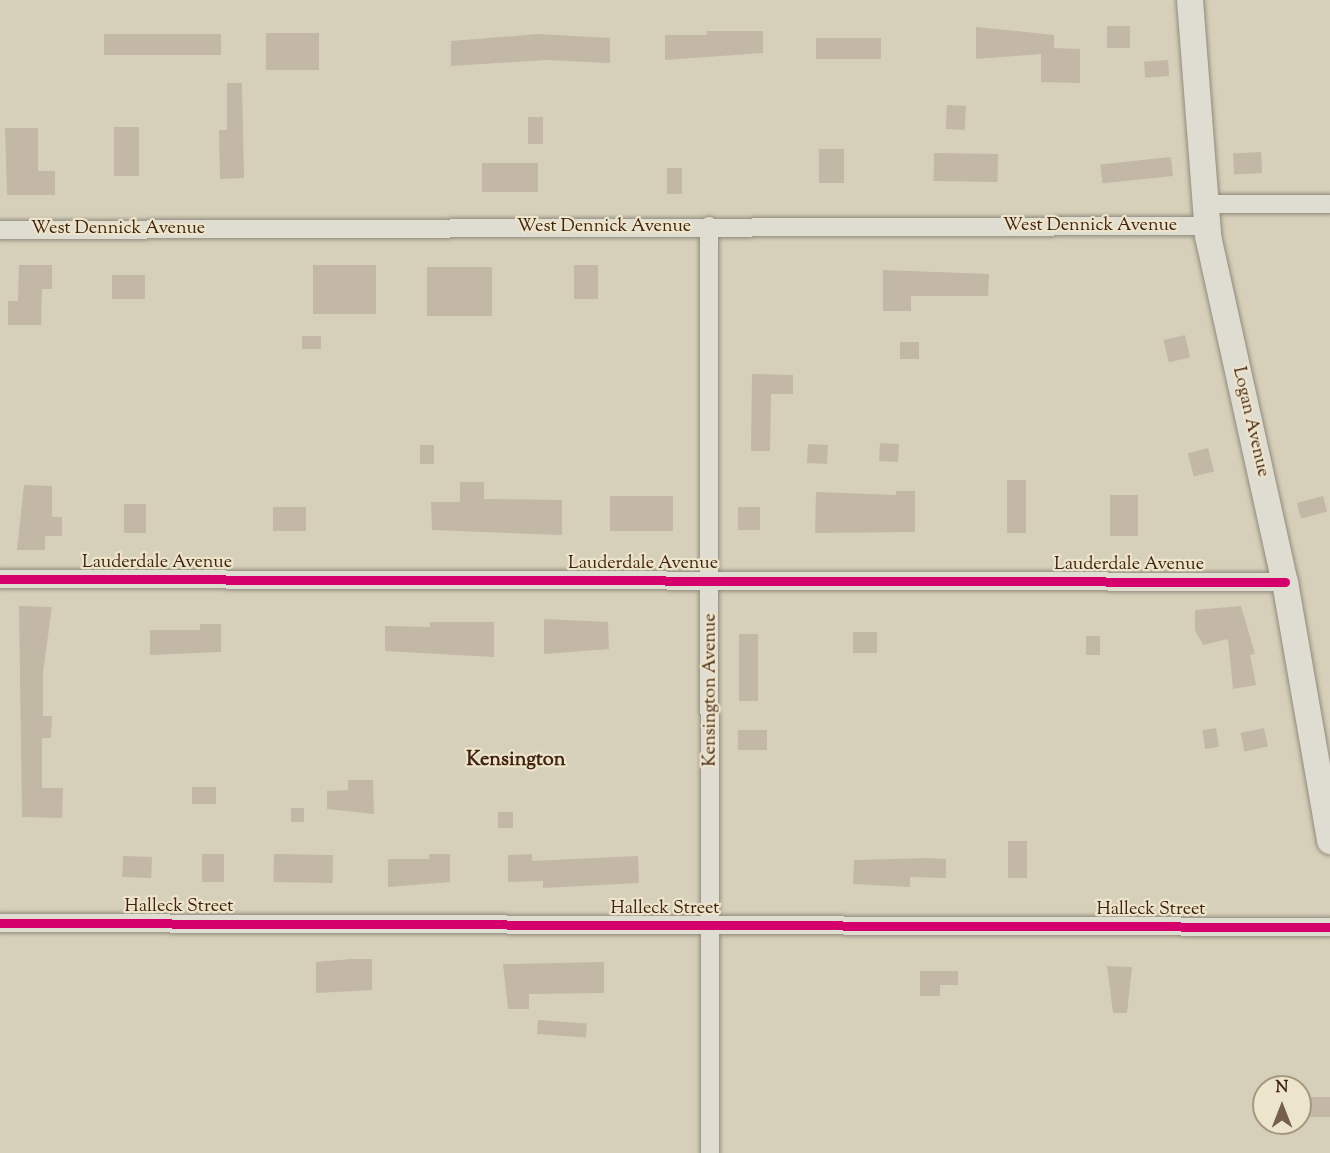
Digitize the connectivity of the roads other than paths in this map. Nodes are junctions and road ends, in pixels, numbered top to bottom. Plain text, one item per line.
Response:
1 (1190, 0) edge
2 (1330, 204) edge
3 (1207, 215) junction
4 (709, 226) junction
5 (0, 230) edge
6 (0, 579) edge
7 (711, 581) junction
8 (1285, 582) junction
9 (1330, 841) edge
10 (0, 923) edge
11 (710, 925) junction
12 (1330, 927) edge
13 (710, 1153) edge

1 - 3 street, Logan Avenue
2 - 3 street, West Dennick Avenue
3 - 4 street, West Dennick Avenue
3 - 8 street, Logan Avenue
4 - 5 street, West Dennick Avenue
4 - 7 street, Kensington Avenue
6 - 7 street, Lauderdale Avenue
7 - 8 street, Lauderdale Avenue
7 - 11 street, Kensington Avenue
8 - 9 street, Logan Avenue
10 - 11 street, Halleck Street
11 - 12 street, Halleck Street
11 - 13 street, Kensington Avenue

